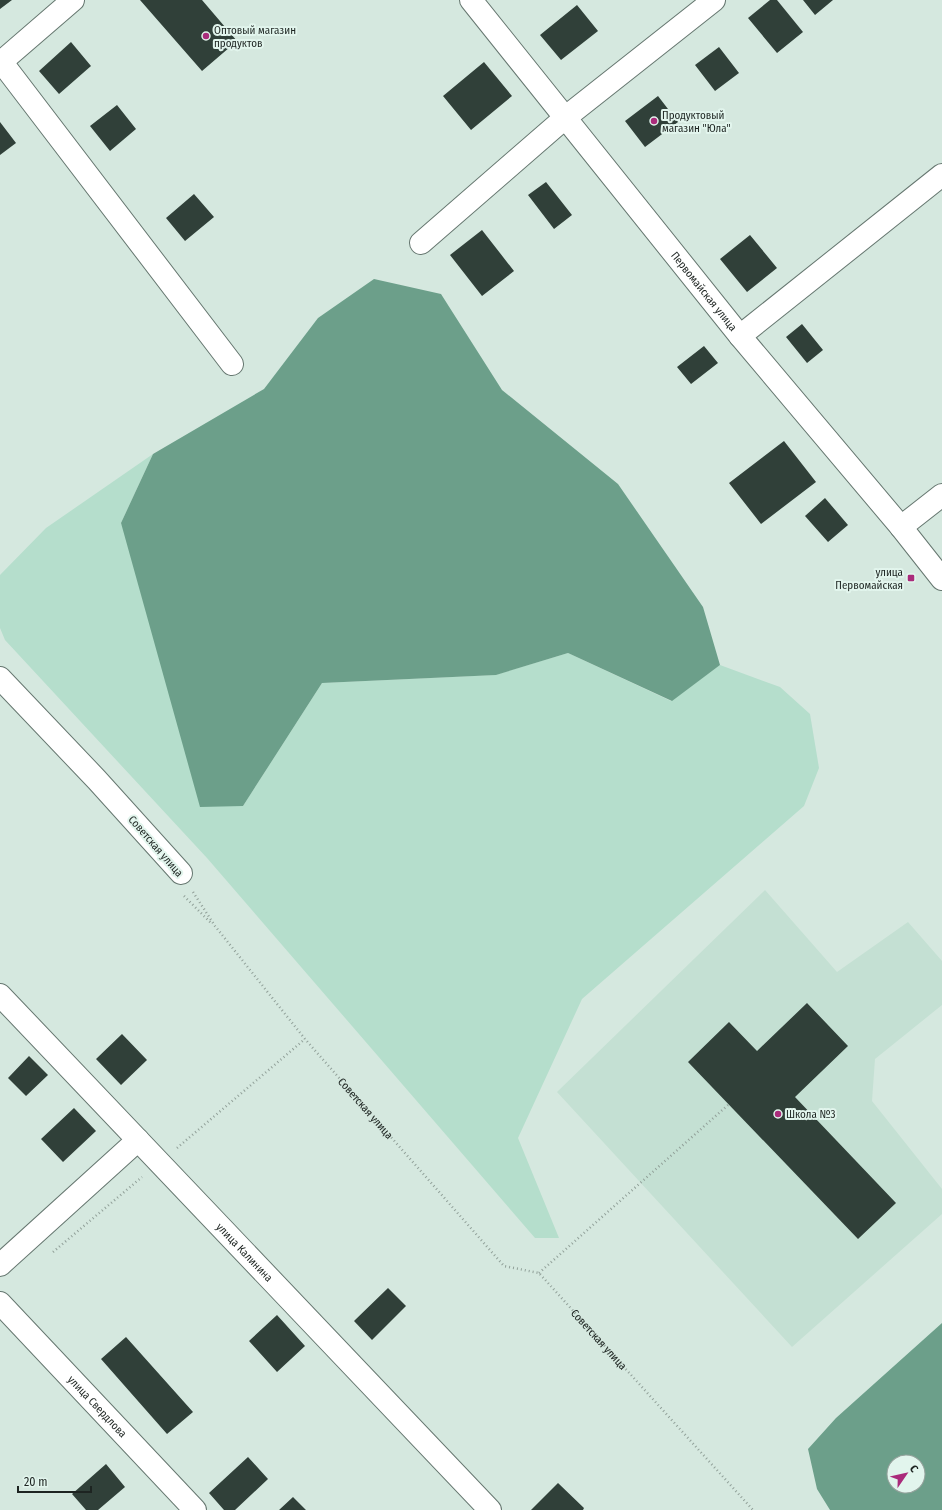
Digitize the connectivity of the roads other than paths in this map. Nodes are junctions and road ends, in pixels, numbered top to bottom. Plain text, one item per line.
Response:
1 (73, 0) edge
2 (471, 0) edge
3 (714, 0) edge
4 (0, 62) edge
5 (566, 118) junction
6 (942, 174) edge
7 (421, 243) dead end
8 (740, 336) junction
9 (232, 364) dead end
10 (942, 495) edge
11 (901, 527) junction
12 (942, 579) edge
13 (0, 678) edge
14 (181, 873) road end
15 (0, 995) edge
16 (138, 1140) junction
17 (0, 1265) edge
18 (0, 1303) edge
19 (195, 1510) edge
20 (490, 1510) edge

1 - 4 street
2 - 5 street, Первомайская улица
3 - 5 street
4 - 9 street
5 - 7 street
5 - 8 street, Первомайская улица
6 - 8 street
8 - 11 street, Первомайская улица
10 - 11 street
11 - 12 street, Первомайская улица
13 - 14 street, Советская улица
15 - 16 street, улица Калинина
16 - 17 street
16 - 20 street, улица Калинина
18 - 19 street, улица Свердлова

